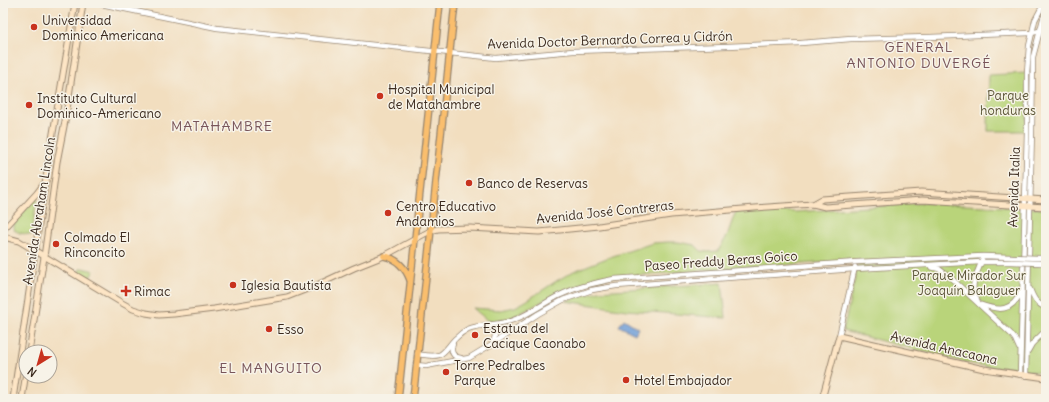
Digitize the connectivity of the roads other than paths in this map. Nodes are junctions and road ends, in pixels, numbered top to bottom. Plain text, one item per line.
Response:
1 (76, 3) edge
2 (83, 3) edge
3 (96, 3) edge
4 (440, 3) edge
5 (455, 3) edge
6 (1044, 3) edge
7 (1046, 12) edge
8 (1032, 33) junction
9 (1039, 34) junction
10 (435, 51) junction
11 (449, 53) junction
12 (47, 180) junction
13 (1028, 199) junction
14 (1046, 200) edge
15 (812, 204) junction
16 (1027, 206) junction
17 (1046, 207) edge
18 (3, 230) edge
19 (430, 231) junction
20 (3, 238) edge
21 (415, 239) junction
22 (36, 252) junction
23 (384, 256) junction
24 (983, 256) junction
25 (44, 257) junction
26 (1046, 258) edge
27 (1012, 260) junction
28 (1040, 260) junction
29 (857, 262) junction
30 (981, 262) junction
31 (1046, 264) edge
32 (921, 265) junction
33 (855, 269) junction
34 (742, 271) junction
35 (742, 277) junction
36 (410, 281) junction
37 (1028, 286) junction
38 (1022, 288) junction
39 (979, 304) junction
40 (1046, 308) edge
41 (482, 325) junction
42 (1046, 330) edge
43 (839, 336) junction
44 (456, 337) junction
45 (30, 344) edge
46 (492, 344) junction
47 (417, 354) junction
48 (1021, 355) junction
49 (1027, 355) junction
50 (469, 358) junction
51 (416, 365) junction
52 (1020, 375) junction
53 (1026, 376) junction
54 (1046, 378) edge
55 (24, 384) edge
56 (13, 399) edge
57 (22, 399) edge
58 (398, 399) edge
59 (413, 399) edge
60 (822, 399) edge

1 - 12 main road, Avenida Abraham Lincoln
2 - 25 main road, Avenida Abraham Lincoln
3 - 10 street, Avenida Doctor Bernardo Correa y Cidrón
4 - 10 main road
5 - 11 main road
6 - 8 street, Avenida Italia
7 - 9 street, Avenida Italia
8 - 9 street
8 - 11 street, Avenida Doctor Bernardo Correa y Cidrón
8 - 13 street, Avenida Italia
9 - 13 street, Avenida Italia
10 - 11 street, Avenida Doctor Bernardo Correa y Cidrón
10 - 21 main road
11 - 19 main road
12 - 18 main road
12 - 22 main road, Avenida Abraham Lincoln
13 - 14 main road, Avenida José Contreras
13 - 15 main road, Avenida José Contreras
13 - 16 street, Avenida Italia
15 - 16 main road, Avenida José Contreras
15 - 19 main road, Avenida José Contreras
16 - 17 main road, Avenida José Contreras
16 - 37 street, Avenida Italia
16 - 38 street, Avenida Italia
19 - 21 main road, Avenida José Contreras
19 - 47 main road
20 - 22 main road, Avenida José Contreras
21 - 23 main road, Avenida José Contreras
21 - 36 main road
22 - 25 main road, Avenida José Contreras
22 - 56 main road, Avenida Abraham Lincoln
23 - 25 main road, Avenida José Contreras
23 - 36 main road
24 - 27 street, Paseo Freddy Beras Goico
24 - 29 street, Paseo Freddy Beras Goico
24 - 30 street
25 - 45 main road, Avenida Abraham Lincoln
26 - 28 street, Paseo Freddy Beras Goico
27 - 28 street, Paseo Freddy Beras Goico, bridge
27 - 30 street, Paseo Freddy Beras Goico
28 - 31 street, Paseo Freddy Beras Goico
29 - 33 street
29 - 34 street, Paseo Freddy Beras Goico
30 - 32 street, Paseo Freddy Beras Goico
30 - 39 street
32 - 33 street, Paseo Freddy Beras Goico
32 - 39 street
33 - 35 street, Paseo Freddy Beras Goico
33 - 43 street
34 - 35 street
34 - 41 street, Paseo Freddy Beras Goico
35 - 46 street, Paseo Freddy Beras Goico
36 - 58 main road
37 - 40 street
37 - 49 street, Avenida Italia
38 - 39 street
38 - 48 street, Avenida Italia
39 - 48 street
41 - 44 street, Paseo Freddy Beras Goico
41 - 46 street
42 - 49 street
43 - 52 main road, Avenida Anacaona
43 - 60 main road
44 - 47 street, Paseo Freddy Beras Goico
44 - 50 street
46 - 50 street, Paseo Freddy Beras Goico
47 - 51 main road
48 - 52 street, Avenida Italia
49 - 53 street, Avenida Italia
50 - 51 street, Paseo Freddy Beras Goico
51 - 59 main road
52 - 53 main road, Avenida Anacaona
53 - 54 main road, Avenida Anacaona
55 - 57 main road

